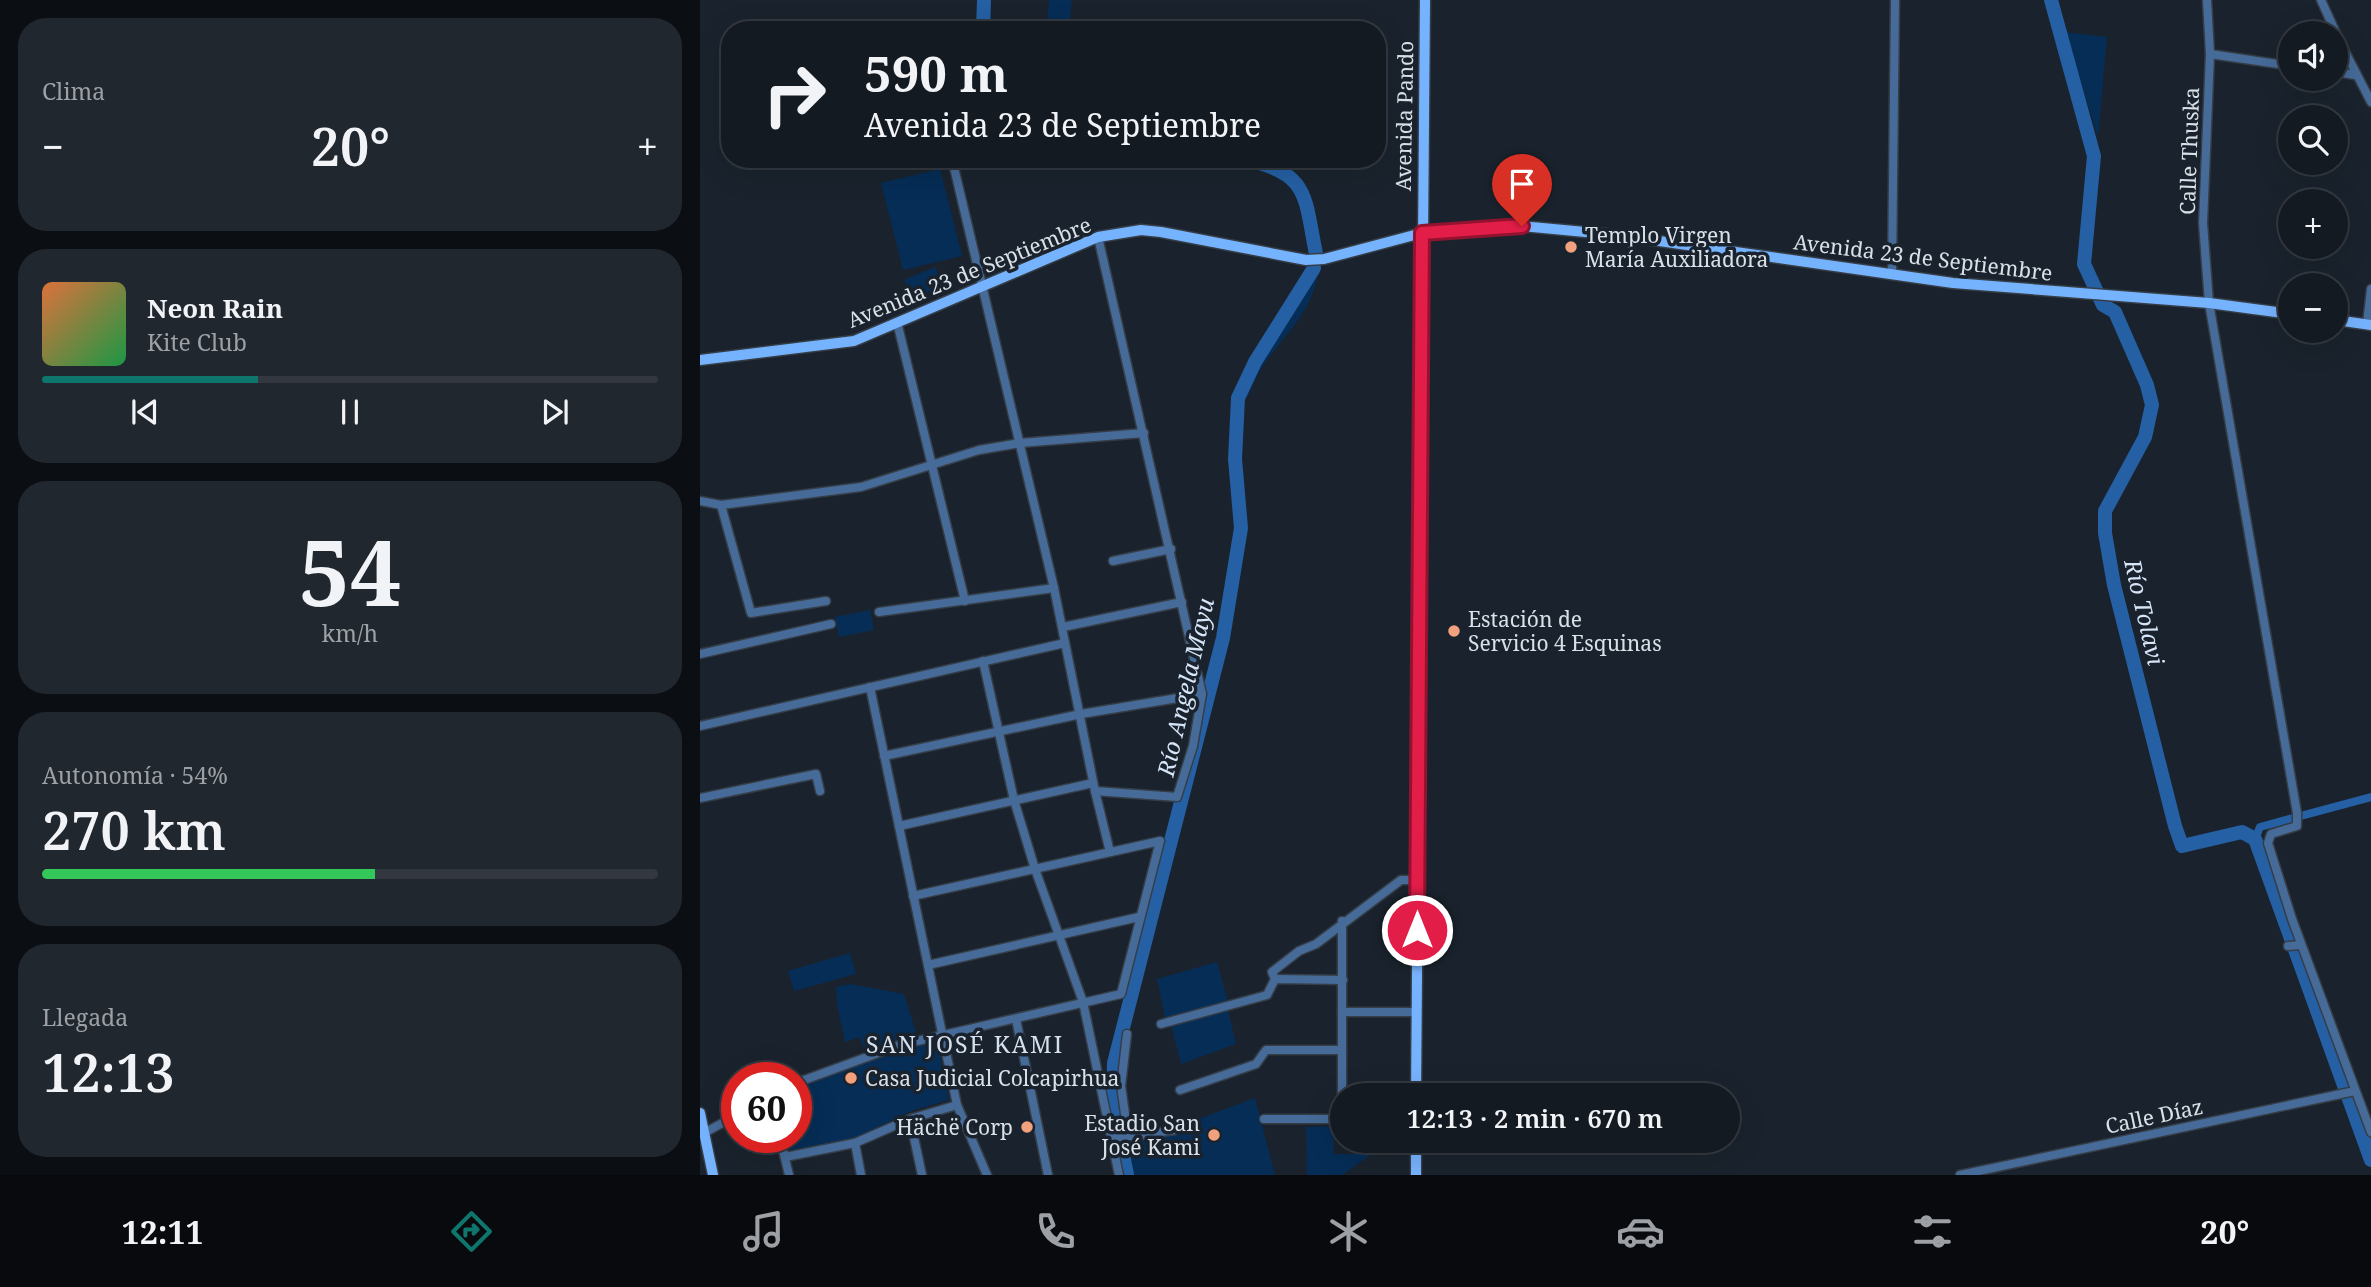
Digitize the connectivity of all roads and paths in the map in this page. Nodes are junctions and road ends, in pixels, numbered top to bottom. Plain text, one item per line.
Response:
1 (1425, 0) edge
2 (1895, 0) edge
3 (2207, 0) edge
4 (2321, 0) edge
5 (2330, 21) edge
6 (2210, 54) junction
7 (2348, 60) edge
8 (2278, 63) edge
9 (2348, 74) edge
10 (2355, 75) junction
11 (2371, 102) edge
12 (954, 168) edge
13 (1422, 233) junction
14 (1098, 237) junction
15 (1892, 275) junction
16 (982, 284) junction
17 (2371, 289) edge
18 (2209, 303) junction
19 (2278, 312) edge
20 (2348, 321) edge
21 (897, 322) junction
22 (2369, 324) edge
23 (700, 360) edge
24 (1144, 433) junction
25 (1020, 443) junction
26 (932, 466) junction
27 (700, 501) edge
28 (721, 505) junction
29 (1171, 549) junction
30 (1113, 561) dead end
31 (1054, 588) junction
32 (827, 601) dead end
33 (965, 601) junction
34 (1182, 602) junction
35 (879, 612) dead end
36 (831, 624) dead end
37 (1063, 627) junction
38 (1065, 643) junction
39 (700, 654) edge
40 (983, 661) junction
41 (870, 687) junction
42 (1202, 694) junction
43 (1080, 714) junction
44 (700, 726) edge
45 (997, 733) junction
46 (884, 756) junction
47 (1094, 787) junction
48 (820, 791) dead end
49 (700, 798) edge
50 (1014, 800) junction
51 (899, 826) junction
52 (1110, 852) junction
53 (1035, 869) junction
54 (1417, 880) junction
55 (913, 896) junction
56 (1139, 917) junction
57 (1342, 921) junction
58 (1060, 935) junction
59 (928, 965) junction
60 (1275, 979) junction
61 (1343, 980) junction
62 (1083, 1002) junction
63 (1342, 1012) junction
64 (1416, 1012) junction
65 (1016, 1019) junction
66 (1161, 1024) dead end
67 (943, 1034) junction
68 (1127, 1034) dead end
69 (1342, 1050) junction
70 (812, 1077) edge
71 (1342, 1083) edge
72 (1416, 1083) edge
73 (1180, 1090) dead end
74 (2349, 1092) junction
75 (957, 1105) junction
76 (701, 1118) edge
77 (910, 1119) junction
78 (1264, 1119) dead end
79 (1330, 1119) edge
80 (721, 1124) edge
81 (1175, 1130) dead end
82 (2371, 1132) edge
83 (704, 1133) junction
84 (1128, 1135) junction
85 (1111, 1139) junction
86 (855, 1143) junction
87 (784, 1153) edge
88 (1416, 1153) edge
89 (785, 1157) junction
90 (713, 1175) edge
91 (789, 1175) edge
92 (861, 1175) edge
93 (922, 1175) edge
94 (988, 1175) edge
95 (1048, 1175) edge
96 (1119, 1175) edge
97 (1416, 1175) edge
98 (1960, 1175) edge

1 - 13 main road, Avenida Pando
2 - 15 street
3 - 6 street, Calle Thuska
4 - 5 street
6 - 8 street
6 - 18 street, Calle Thuska
7 - 10 street
9 - 10 street
10 - 11 street
12 - 16 street
13 - 14 main road, Avenida 23 de Septiembre
13 - 15 main road, Avenida 23 de Septiembre
13 - 54 main road, Avenida Pando
14 - 16 main road, Avenida 23 de Septiembre
14 - 24 street
15 - 18 main road, Avenida 23 de Septiembre
16 - 21 main road, Avenida 23 de Septiembre
16 - 25 street
17 - 22 street
18 - 19 main road, Avenida 23 de Septiembre
18 - 74 street, Calle Thuska
20 - 22 main road
21 - 23 main road, Avenida 23 de Septiembre
21 - 26 street
24 - 25 street
24 - 29 street
25 - 26 street
25 - 31 street
26 - 28 street
26 - 33 street
27 - 28 street
28 - 32 street
29 - 30 street
29 - 34 street
31 - 33 street
31 - 37 street
33 - 35 street
34 - 37 street
34 - 42 street
36 - 39 street
37 - 38 street
38 - 40 street
38 - 43 street
40 - 41 street
40 - 45 street
41 - 44 street
41 - 46 street
42 - 43 street
42 - 47 street
43 - 45 street
43 - 47 street
45 - 46 street
45 - 50 street
46 - 51 street
47 - 50 street
47 - 52 street
48 - 49 street
50 - 51 street
50 - 53 street
51 - 55 street
52 - 53 street
52 - 56 street
53 - 55 street
53 - 58 street
54 - 57 street
54 - 64 main road, Avenida Pando
55 - 59 street
56 - 58 street
56 - 62 street
57 - 60 street
57 - 61 street
58 - 59 street
58 - 62 street
59 - 67 street
60 - 61 street
60 - 66 street
61 - 63 street
62 - 65 street
62 - 85 street
63 - 64 street
63 - 69 street
64 - 72 main road, Avenida Pando
65 - 67 street
65 - 95 street
67 - 70 street
67 - 75 street
68 - 84 street
69 - 71 street
69 - 73 street
74 - 82 street
74 - 98 street, Calle Díaz
75 - 77 street
75 - 94 street
76 - 83 main road
77 - 86 street
77 - 93 street
78 - 79 street
80 - 83 street
81 - 84 street
83 - 90 main road
84 - 85 street
85 - 96 street
86 - 89 street
86 - 92 street
87 - 89 street
88 - 97 main road
89 - 91 street

